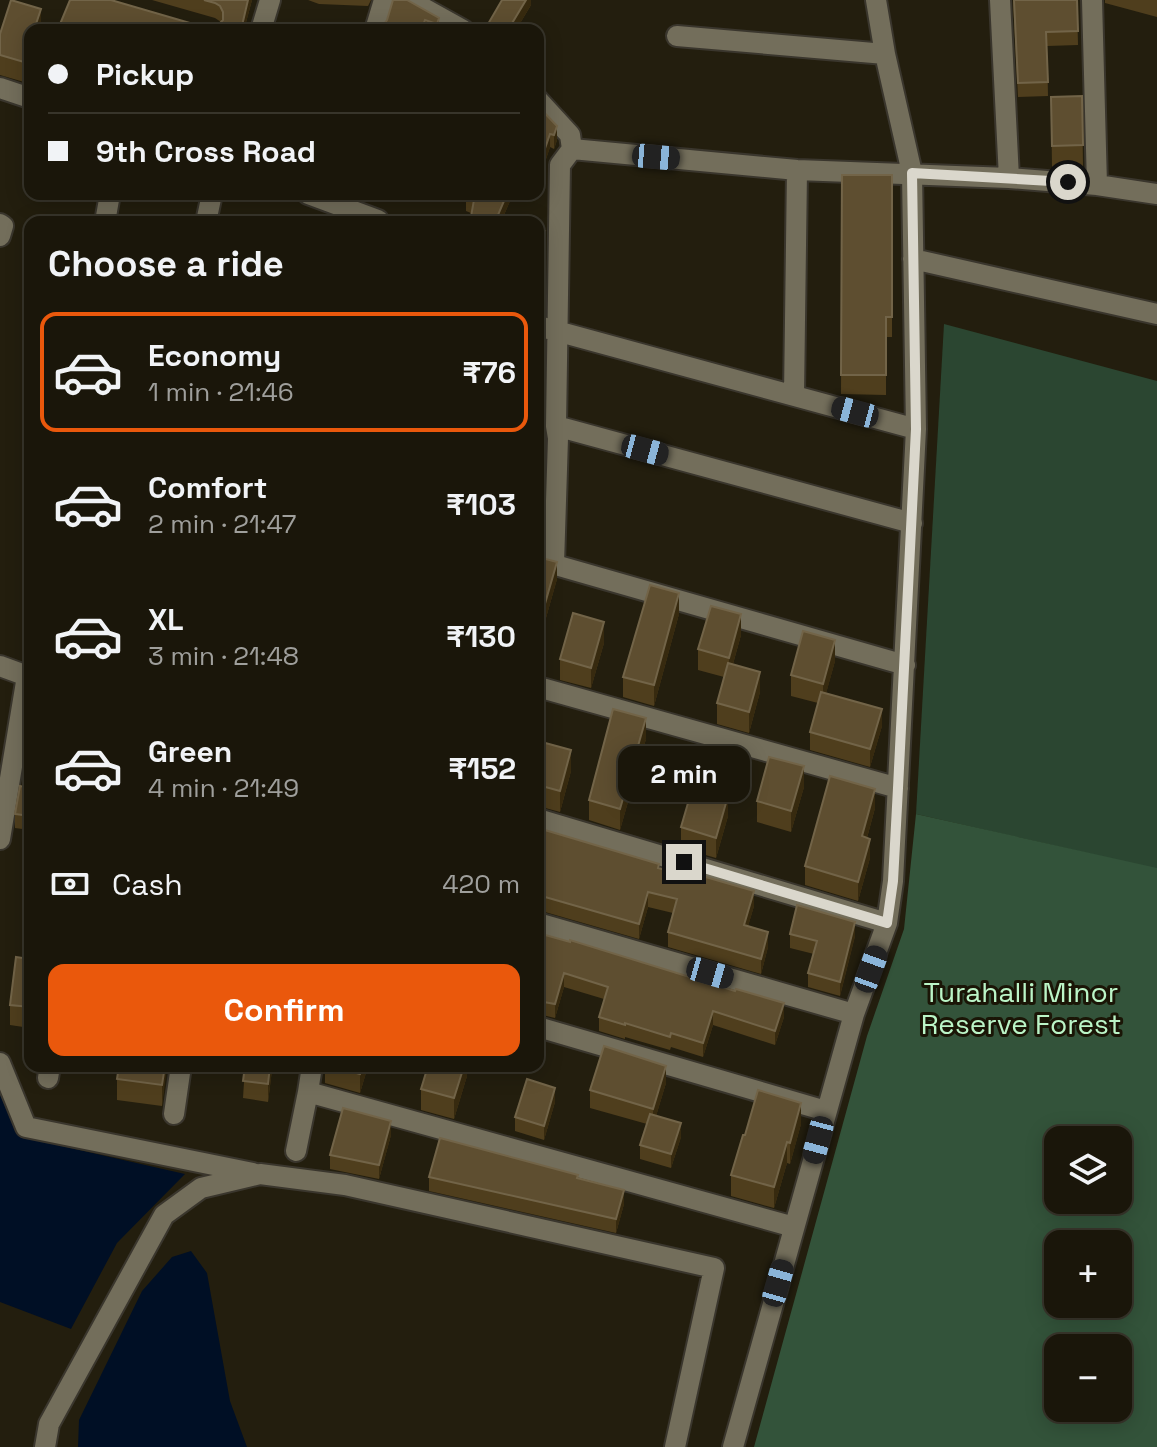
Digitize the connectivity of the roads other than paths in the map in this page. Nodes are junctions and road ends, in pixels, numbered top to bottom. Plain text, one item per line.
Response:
1 (270, 0) edge
2 (384, 0) edge
3 (409, 0) edge
4 (876, 0) edge
5 (1000, 0) edge
6 (1092, 0) edge
7 (263, 24) edge
8 (377, 24) edge
9 (452, 24) edge
10 (677, 36) dead end
11 (885, 54) junction
12 (0, 88) edge
13 (24, 96) edge
14 (544, 107) edge
15 (572, 149) junction
16 (797, 170) junction
17 (912, 173) junction
18 (1009, 178) junction
19 (1097, 185) junction
20 (1157, 194) edge
21 (324, 200) edge
22 (367, 216) edge
23 (0, 224) edge
24 (0, 236) edge
25 (913, 259) junction
26 (1157, 314) edge
27 (548, 329) edge
28 (794, 396) junction
29 (556, 426) junction
30 (916, 429) junction
31 (912, 523) junction
32 (546, 562) edge
33 (905, 665) junction
34 (0, 666) edge
35 (24, 675) edge
36 (544, 689) edge
37 (24, 699) edge
38 (898, 788) junction
39 (544, 821) edge
40 (0, 839) edge
41 (887, 923) junction
42 (544, 925) edge
43 (854, 1014) junction
44 (544, 1029) edge
45 (0, 1063) edge
46 (180, 1072) edge
47 (311, 1072) edge
48 (308, 1092) junction
49 (826, 1111) junction
50 (174, 1114) dead end
51 (296, 1151) dead end
52 (260, 1174) junction
53 (794, 1227) junction
54 (45, 1447) edge
55 (675, 1447) edge
56 (733, 1447) edge

1 - 7 street
2 - 8 street
3 - 9 street
4 - 11 street
5 - 18 street
6 - 19 street
10 - 11 street
11 - 17 street
12 - 13 street
14 - 15 street
15 - 16 street
15 - 27 street
16 - 17 street
16 - 28 street
17 - 18 street
17 - 25 street
18 - 19 street
19 - 20 street
21 - 22 street
23 - 24 street
25 - 26 street
25 - 30 street
27 - 28 street
27 - 29 street
28 - 30 street
29 - 31 street
29 - 32 street
30 - 31 street
31 - 33 street
32 - 33 street
33 - 38 street
34 - 35 street
36 - 38 street
37 - 40 street
38 - 41 street
39 - 41 street
41 - 43 street
42 - 43 street
43 - 49 street
44 - 49 street
45 - 52 street
46 - 50 street
47 - 48 street
48 - 51 street
48 - 53 street
49 - 53 street
52 - 54 street
52 - 55 street
53 - 56 street

